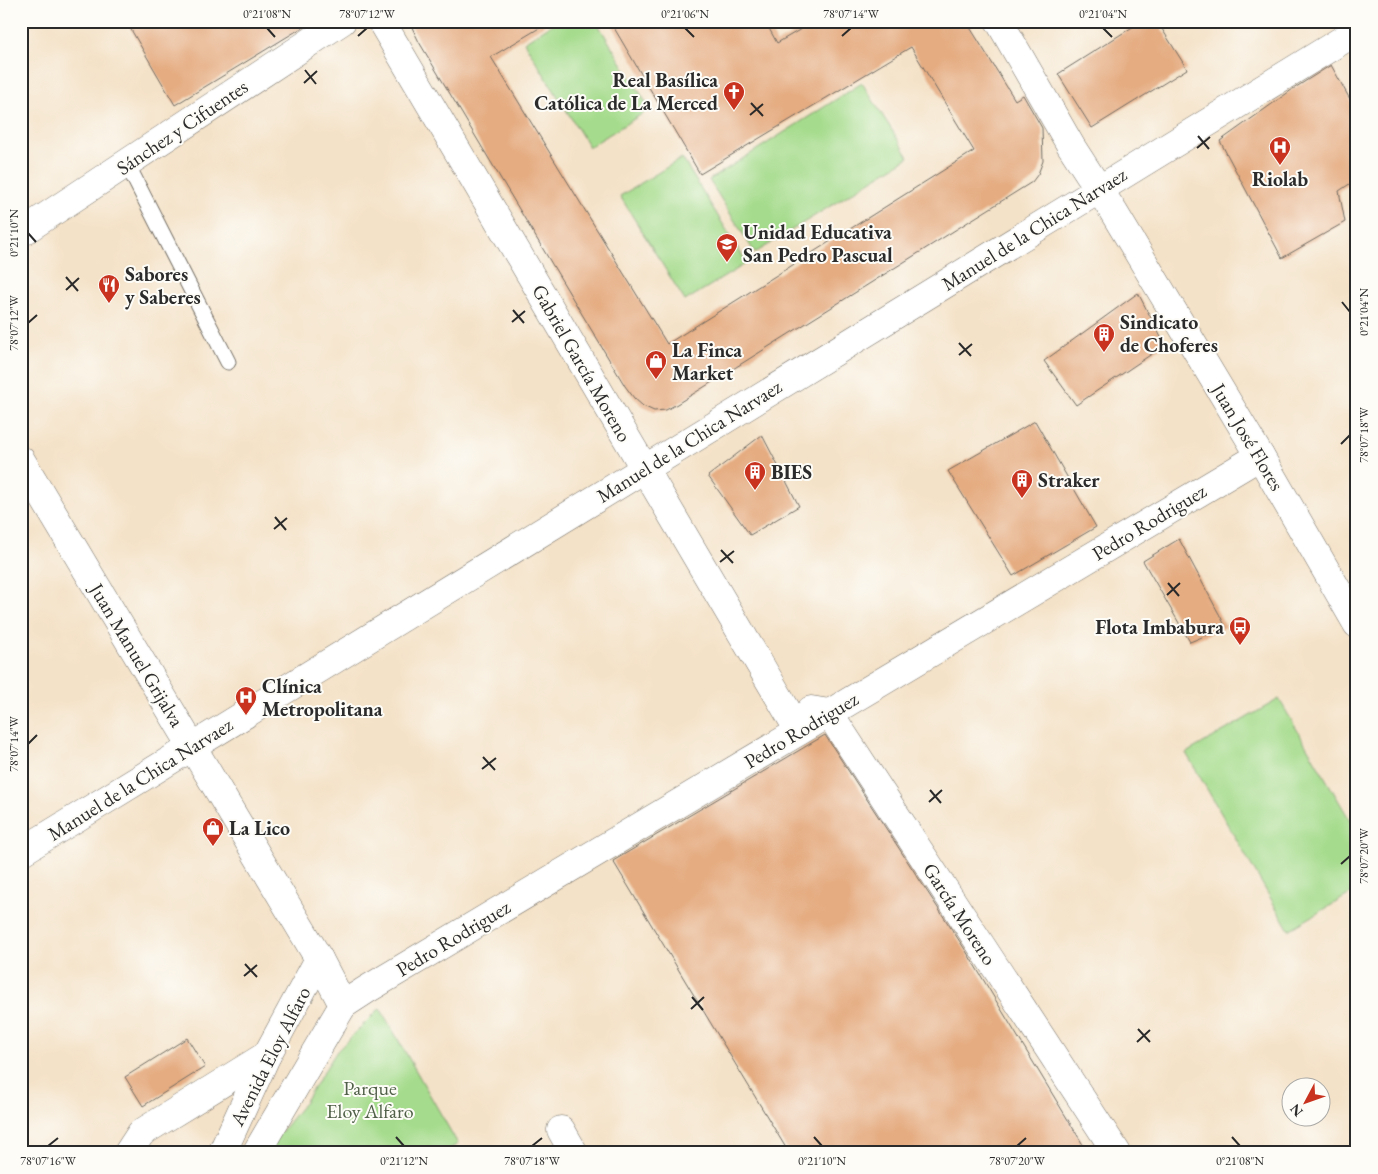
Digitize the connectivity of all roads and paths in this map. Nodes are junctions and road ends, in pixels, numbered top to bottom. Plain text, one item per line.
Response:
1 (342, 21) edge
2 (381, 21) edge
3 (999, 21) edge
4 (1357, 30) edge
5 (127, 164) junction
6 (1099, 189) junction
7 (21, 233) edge
8 (228, 362) dead end
9 (1260, 456) junction
10 (21, 460) edge
11 (644, 469) junction
12 (1357, 624) edge
13 (783, 706) junction
14 (828, 713) junction
15 (799, 731) junction
16 (192, 747) junction
17 (21, 852) edge
18 (319, 959) junction
19 (343, 1005) junction
20 (267, 1055) junction
21 (560, 1130) dead end
22 (128, 1153) edge
23 (222, 1153) edge
24 (256, 1153) edge
25 (574, 1153) edge
26 (1117, 1153) edge

1 - 5 street, Sánchez y Cifuentes
2 - 11 street, Gabriel García Moreno
3 - 6 street, Juan José Flores
4 - 6 street, Manuel de la Chica Narvaez
5 - 7 street, Sánchez y Cifuentes
5 - 8 lane
6 - 9 street, Juan José Flores
6 - 11 street, Manuel de la Chica Narvaez
9 - 12 street, Juan José Flores
9 - 14 street, Pedro Rodriguez
10 - 16 street, Juan Manuel Grijalva
11 - 13 street, Gabriel García Moreno
11 - 16 street, Manuel de la Chica Narvaez
13 - 14 street
13 - 15 street, Gabriel García Moreno
14 - 15 street, Pedro Rodriguez
14 - 26 street, García Moreno
15 - 19 street, Pedro Rodriguez
16 - 17 street, Manuel de la Chica Narvaez
16 - 18 street, Juan Manuel Grijalva
18 - 19 street, Juan Manuel Grijalva
18 - 20 street, Avenida Eloy Alfaro
19 - 24 street, Avenida Eloy Alfaro
20 - 22 street
20 - 23 street, Avenida Eloy Alfaro
21 - 25 street

